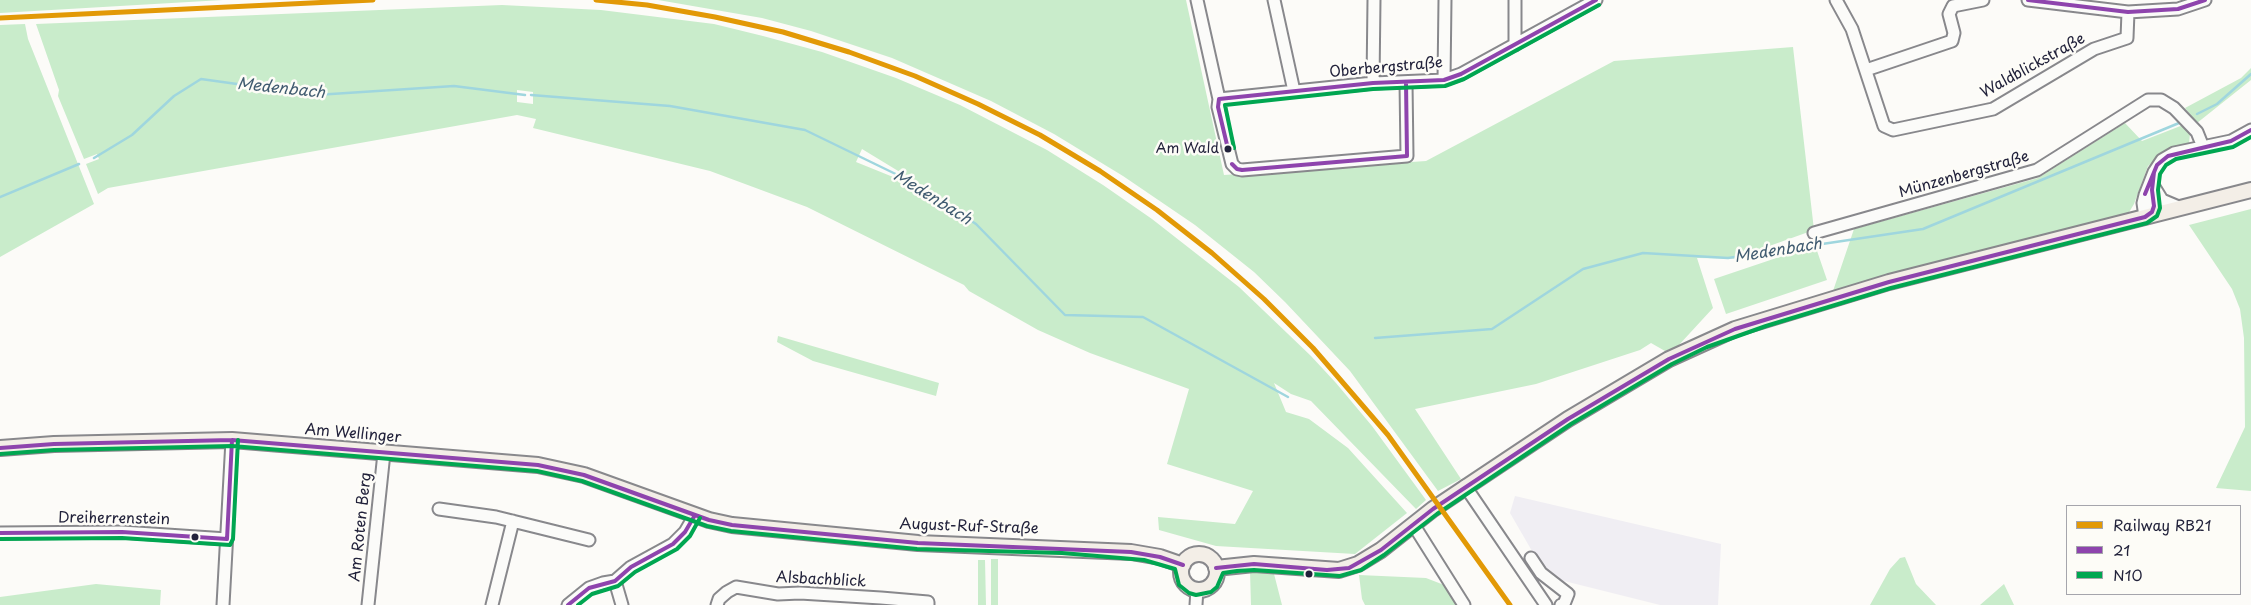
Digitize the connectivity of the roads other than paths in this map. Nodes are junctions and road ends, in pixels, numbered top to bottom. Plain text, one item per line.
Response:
1 (1197, 0) edge
2 (1274, 0) edge
3 (1374, 0) edge
4 (1445, 0) edge
5 (1515, 0) edge
6 (1836, 0) edge
7 (1982, 0) edge
8 (2028, 0) edge
9 (2205, 0) edge
10 (1589, 2) edge
11 (2128, 12) junction
12 (1515, 45) junction
13 (1866, 70) junction
14 (1444, 80) junction
15 (1406, 82) junction
16 (1373, 84) junction
17 (1294, 90) junction
18 (1219, 99) junction
19 (2251, 130) edge
20 (2203, 147) junction
21 (2153, 176) junction
22 (2251, 190) edge
23 (2181, 208) junction
24 (2146, 217) junction
25 (1814, 233) dead end
26 (232, 440) junction
27 (0, 448) edge
28 (384, 453) junction
29 (1465, 486) junction
30 (439, 509) dead end
31 (695, 515) junction
32 (513, 521) junction
33 (1413, 524) junction
34 (754, 527) joint
35 (0, 532) edge
36 (227, 539) junction
37 (589, 540) dead end
38 (1531, 558) dead end
39 (1182, 565) junction
40 (1216, 568) junction
41 (615, 581) junction
42 (1197, 589) junction
43 (223, 605) edge
44 (368, 605) edge
45 (492, 605) edge
46 (568, 605) edge
47 (622, 605) edge
48 (717, 605) edge
49 (928, 605) edge
50 (1196, 605) edge
51 (1464, 605) edge
52 (1546, 605) edge
53 (1561, 605) edge

1 - 18 street
2 - 17 street
3 - 16 street
4 - 14 street
5 - 12 street
6 - 13 street, Waldblickstraße
7 - 13 street
8 - 11 street
9 - 11 street
10 - 12 street, Oberbergstraße
11 - 13 street, Waldblickstraße
12 - 14 street, Oberbergstraße
14 - 15 street, Oberbergstraße
15 - 16 street, Oberbergstraße
15 - 18 street
16 - 17 street, Oberbergstraße
17 - 18 street, Oberbergstraße
19 - 20 street
20 - 21 street
20 - 25 street, Münzenbergstraße
21 - 23 street
21 - 24 street
22 - 23 main road
23 - 24 main road
24 - 29 main road
26 - 27 main road, Am Wellinger
26 - 28 main road, Am Wellinger
26 - 36 street
28 - 31 main road, Am Wellinger
28 - 44 street, Am Roten Berg
29 - 33 main road
29 - 52 street
30 - 32 street
31 - 34 main road, Am Wellinger
31 - 41 street
32 - 37 street
32 - 45 street
33 - 40 main road
33 - 51 street
34 - 39 main road, August-Ruf-Straße
35 - 36 street, Dreiherrenstein
36 - 43 street
38 - 53 street
39 - 40 main road
39 - 42 main road
40 - 42 main road
41 - 46 street
41 - 47 street
42 - 50 street
48 - 49 street, Alsbachblick

